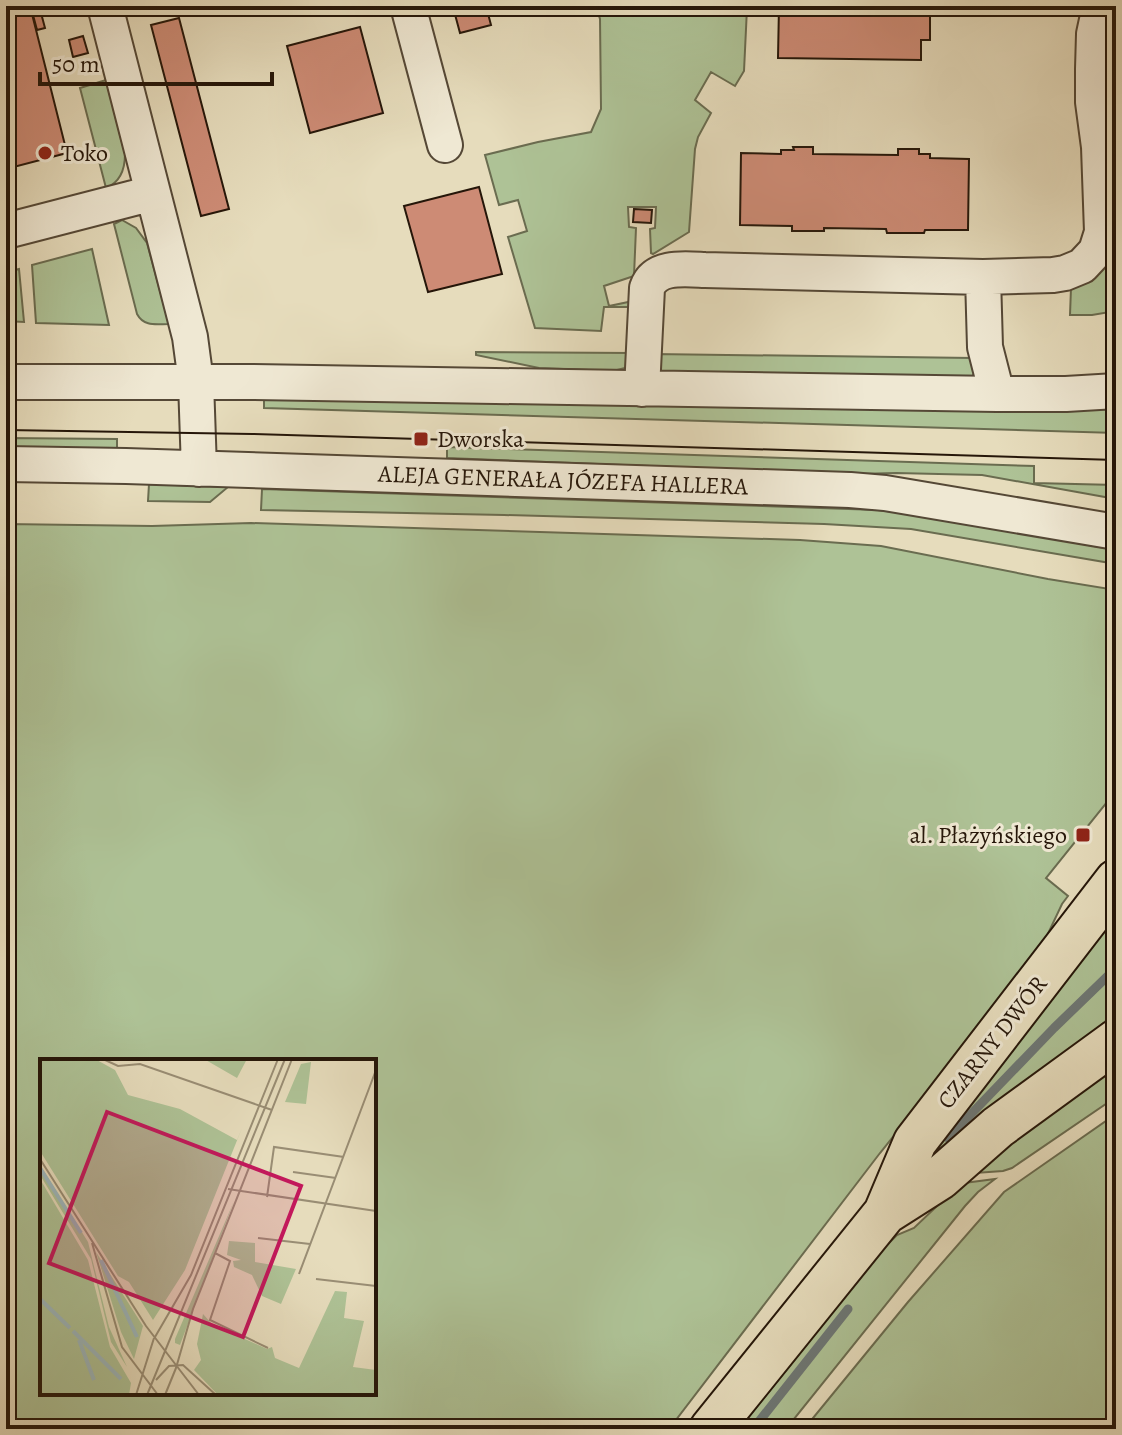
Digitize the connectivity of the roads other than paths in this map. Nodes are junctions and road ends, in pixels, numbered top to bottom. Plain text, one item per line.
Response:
1 (105, 6) edge
2 (408, 6) edge
3 (1100, 6) edge
4 (445, 145) dead end
5 (153, 193) junction
6 (6, 231) edge
7 (983, 277) junction
8 (6, 382) edge
9 (196, 382) junction
10 (642, 389) junction
11 (1116, 391) edge
12 (997, 394) junction
13 (6, 464) edge
14 (199, 469) junction
15 (1116, 532) edge
16 (1116, 881) edge
17 (1116, 1041) edge
18 (885, 1213) junction
19 (711, 1429) edge

1 - 5 street
2 - 4 street
3 - 7 street
5 - 6 street
5 - 9 street
7 - 10 street
7 - 12 street
8 - 9 street
9 - 10 street
9 - 14 street
10 - 12 street
11 - 12 street
13 - 14 street, ALEJA GENERAŁA JÓZEFA HALLERA
14 - 15 street, ALEJA GENERAŁA JÓZEFA HALLERA
16 - 18 main road, CZARNY DWÓR
17 - 18 main road, CZARNY DWÓR
18 - 19 main road, CZARNY DWÓR

